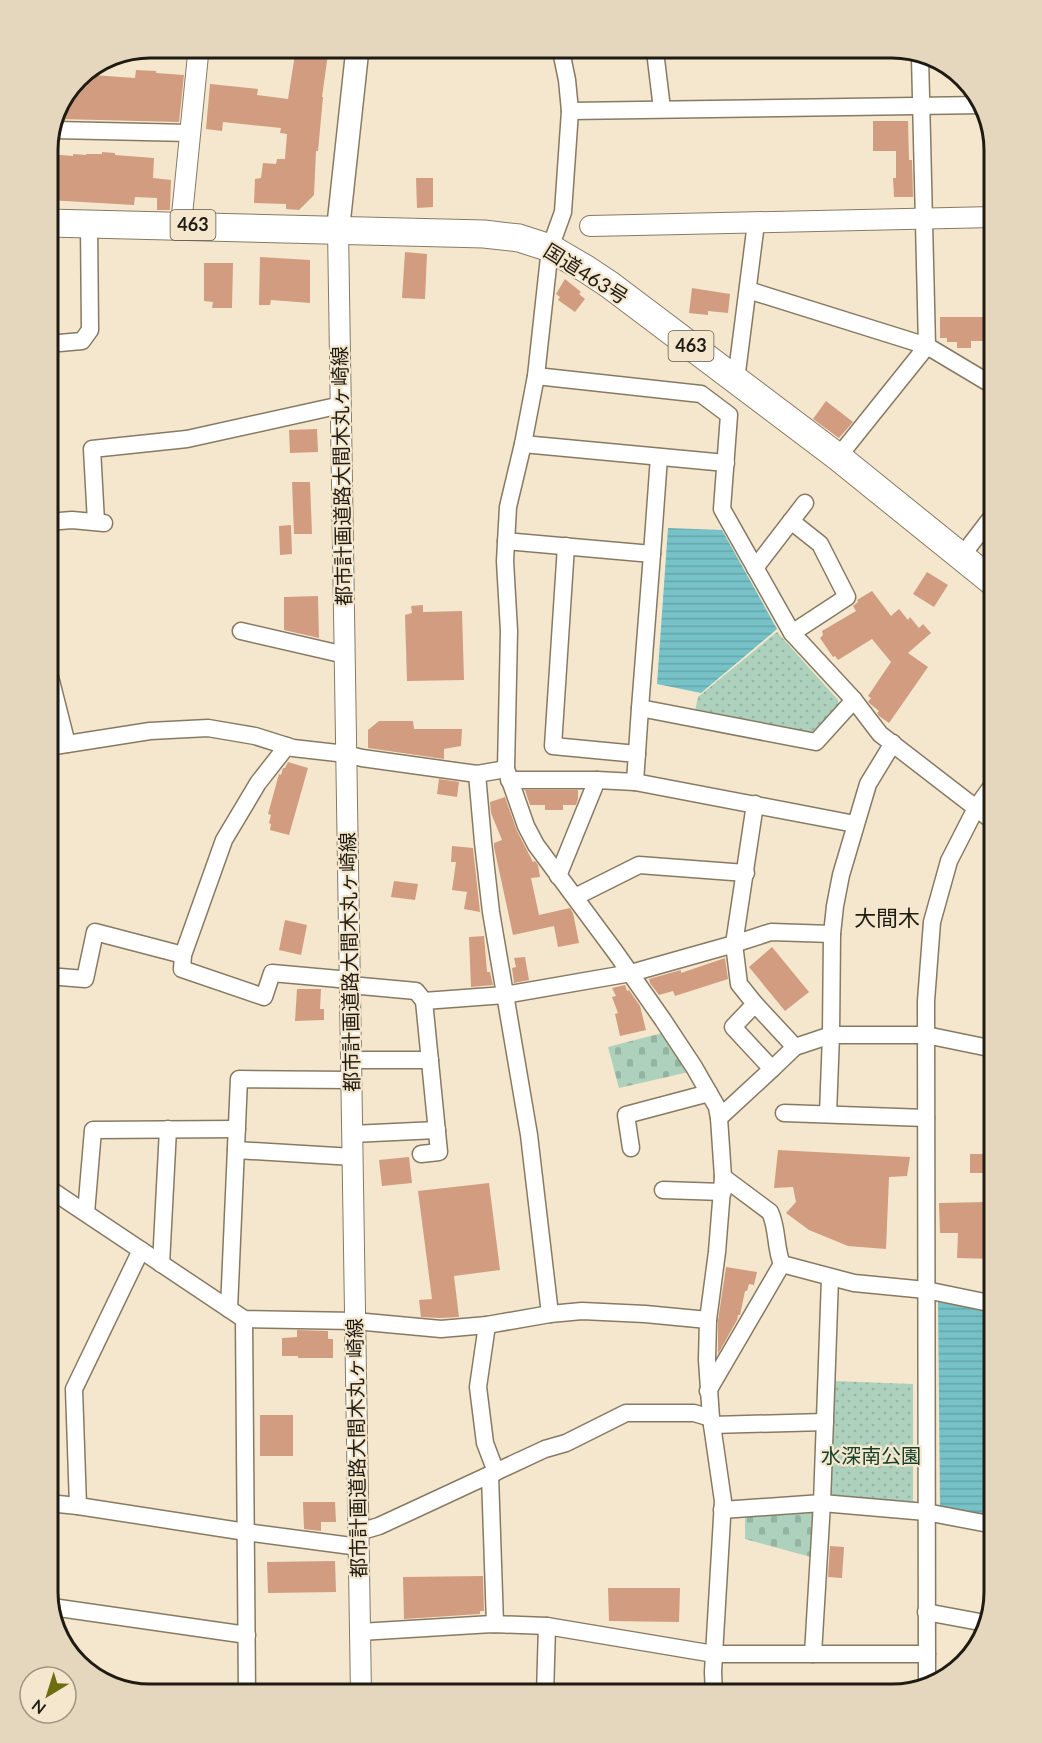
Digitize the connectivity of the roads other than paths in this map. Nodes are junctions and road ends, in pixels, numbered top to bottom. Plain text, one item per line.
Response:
1 (198, 58) edge
2 (356, 58) edge
3 (563, 59) edge
4 (656, 59) edge
5 (920, 63) edge
6 (971, 105) edge
7 (922, 106) junction
8 (662, 110) junction
9 (570, 111) junction
10 (61, 130) edge
11 (190, 133) junction
12 (984, 217) edge
13 (924, 218) junction
14 (59, 223) edge
15 (756, 223) junction
16 (89, 224) junction
17 (181, 225) junction
18 (590, 226) dead end
19 (339, 229) junction
20 (550, 248) junction
21 (748, 290) junction
22 (59, 343) edge
23 (927, 346) junction
24 (537, 376) junction
25 (736, 380) junction
26 (984, 380) edge
27 (341, 405) junction
28 (523, 444) junction
29 (659, 457) junction
30 (838, 457) junction
31 (726, 463) junction
32 (805, 503) dead end
33 (59, 521) edge
34 (791, 521) junction
35 (984, 527) edge
36 (506, 541) junction
37 (566, 546) junction
38 (652, 554) junction
39 (961, 557) junction
40 (755, 568) junction
41 (984, 575) edge
42 (242, 632) dead end
43 (792, 633) junction
44 (345, 655) junction
45 (854, 700) junction
46 (640, 708) junction
47 (59, 709) edge
48 (892, 743) junction
49 (68, 744) junction
50 (59, 745) edge
51 (287, 746) junction
52 (346, 754) junction
53 (637, 754) junction
54 (477, 774) junction
55 (507, 774) junction
56 (597, 780) junction
57 (635, 782) junction
58 (984, 797) edge
59 (755, 804) junction
60 (976, 808) junction
61 (984, 814) edge
62 (855, 824) junction
63 (746, 873) junction
64 (558, 876) junction
65 (575, 897) junction
66 (832, 934) junction
67 (734, 944) junction
68 (183, 956) junction
69 (630, 973) junction
70 (58, 977) edge
71 (350, 982) junction
72 (505, 995) junction
73 (424, 1000) junction
74 (755, 1004) junction
75 (831, 1035) junction
76 (926, 1035) junction
77 (795, 1047) junction
78 (984, 1048) edge
79 (351, 1060) junction
80 (430, 1060) junction
81 (772, 1069) junction
82 (352, 1080) junction
83 (709, 1093) junction
84 (784, 1113) dead end
85 (828, 1114) junction
86 (719, 1118) junction
87 (926, 1118) junction
88 (168, 1129) junction
89 (237, 1129) junction
90 (437, 1130) junction
91 (352, 1134) junction
92 (631, 1148) dead end
93 (236, 1150) junction
94 (421, 1154) dead end
95 (353, 1157) junction
96 (723, 1184) junction
97 (663, 1190) dead end
98 (58, 1195) edge
99 (86, 1214) junction
100 (141, 1250) junction
101 (161, 1263) junction
102 (782, 1264) junction
103 (830, 1278) junction
104 (926, 1290) junction
105 (984, 1302) edge
106 (229, 1309) junction
107 (550, 1314) junction
108 (244, 1319) junction
109 (708, 1320) junction
110 (356, 1321) junction
111 (487, 1325) junction
112 (708, 1391) junction
113 (712, 1422) junction
114 (825, 1422) junction
115 (493, 1474) junction
116 (822, 1503) junction
117 (58, 1504) edge
118 (78, 1506) junction
119 (722, 1510) junction
120 (926, 1512) junction
121 (984, 1523) edge
122 (246, 1532) junction
123 (359, 1540) junction
124 (60, 1608) edge
125 (926, 1612) junction
126 (978, 1622) edge
127 (495, 1624) junction
128 (547, 1626) junction
129 (360, 1632) junction
130 (247, 1635) junction
131 (714, 1654) junction
132 (813, 1654) junction
133 (927, 1654) junction
134 (927, 1677) edge
135 (247, 1684) edge
136 (361, 1684) edge
137 (545, 1684) edge
138 (714, 1684) edge

1 - 11 street
2 - 19 main road
3 - 9 street
4 - 8 street
5 - 7 street
6 - 7 street
7 - 8 street
7 - 13 street
8 - 9 street
9 - 20 street
10 - 11 street
11 - 17 street
12 - 13 street
13 - 15 street
13 - 23 street
14 - 16 highway, 国道463号 / 463
15 - 18 street
15 - 21 street
16 - 17 highway, 国道463号 / 463
16 - 22 street
17 - 19 highway, 国道463号 / 463
19 - 20 highway, 国道463号 / 463
19 - 27 street, 都市計画道路大間木丸ヶ崎線
20 - 24 street
20 - 25 highway, 国道463号 / 463
21 - 23 street
21 - 25 street
23 - 26 street
23 - 30 street
24 - 28 street
24 - 31 street
25 - 30 highway, 国道463号 / 463
27 - 33 street
27 - 44 street, 都市計画道路大間木丸ヶ崎線
28 - 29 street
28 - 36 street
29 - 31 street
29 - 38 street
30 - 39 highway, 国道463号 / 463
31 - 40 street
32 - 34 street
34 - 40 street
34 - 43 street
35 - 39 street
36 - 37 street
36 - 55 street
37 - 38 street
37 - 53 street
38 - 46 street
39 - 41 highway, 国道463号 / 463
40 - 43 street
42 - 44 street
43 - 45 street
44 - 52 street, 都市計画道路大間木丸ヶ崎線
45 - 46 street
45 - 48 street
46 - 53 street
47 - 49 street
48 - 60 street
48 - 62 street
49 - 50 street
49 - 51 street
51 - 52 street
51 - 68 street
52 - 54 street
52 - 71 street, 都市計画道路大間木丸ヶ崎線
53 - 57 street
54 - 55 street
54 - 72 street
55 - 56 street
55 - 64 street
56 - 57 street
56 - 64 street
57 - 59 street
58 - 60 street
59 - 62 street
59 - 63 street
60 - 61 street
60 - 76 street
62 - 66 street
63 - 65 street
63 - 67 street
64 - 65 street
65 - 69 street
66 - 67 street
66 - 75 street
67 - 69 street
67 - 74 street
68 - 70 street
68 - 71 street
69 - 72 street
69 - 83 street
71 - 73 street
71 - 79 street, 都市計画道路大間木丸ヶ崎線
72 - 73 street
72 - 107 street
73 - 80 street
74 - 77 street
74 - 81 street
75 - 76 street
75 - 77 street
75 - 85 street
76 - 78 street
76 - 87 street
77 - 81 street
79 - 80 street
79 - 82 street, 都市計画道路大間木丸ヶ崎線
80 - 90 street
81 - 86 street
82 - 89 street
82 - 91 street, 都市計画道路大間木丸ヶ崎線
83 - 86 street
83 - 92 street
84 - 85 street
85 - 87 street
86 - 96 street
87 - 104 street
88 - 89 street
88 - 99 street
88 - 101 street
89 - 93 street
90 - 91 street
90 - 94 street
91 - 95 street, 都市計画道路大間木丸ヶ崎線
93 - 95 street
93 - 106 street
95 - 110 street, 都市計画道路大間木丸ヶ崎線
96 - 97 street
96 - 102 street
96 - 109 street
98 - 99 street
99 - 100 street
100 - 101 street
100 - 118 street
101 - 106 street
102 - 103 street
102 - 112 street
103 - 104 street
103 - 114 street
104 - 105 street
104 - 120 street
106 - 108 street
107 - 109 street
107 - 111 street
108 - 110 street
108 - 122 street
109 - 112 street
110 - 111 street
110 - 123 street, 都市計画道路大間木丸ヶ崎線
111 - 115 street
112 - 113 street
113 - 114 street
113 - 115 street
113 - 119 street
114 - 116 street
115 - 123 street
115 - 127 street
116 - 119 street
116 - 120 street
116 - 132 street
117 - 118 street
118 - 122 street
119 - 131 street
120 - 121 street
120 - 125 street
122 - 123 street
122 - 130 street
123 - 129 street, 都市計画道路大間木丸ヶ崎線
124 - 130 street
125 - 126 street
125 - 133 street
127 - 128 street
127 - 129 street
128 - 131 street
128 - 137 street
129 - 136 street, 都市計画道路大間木丸ヶ崎線
130 - 135 street
131 - 132 street
131 - 138 street
132 - 133 street
133 - 134 street

